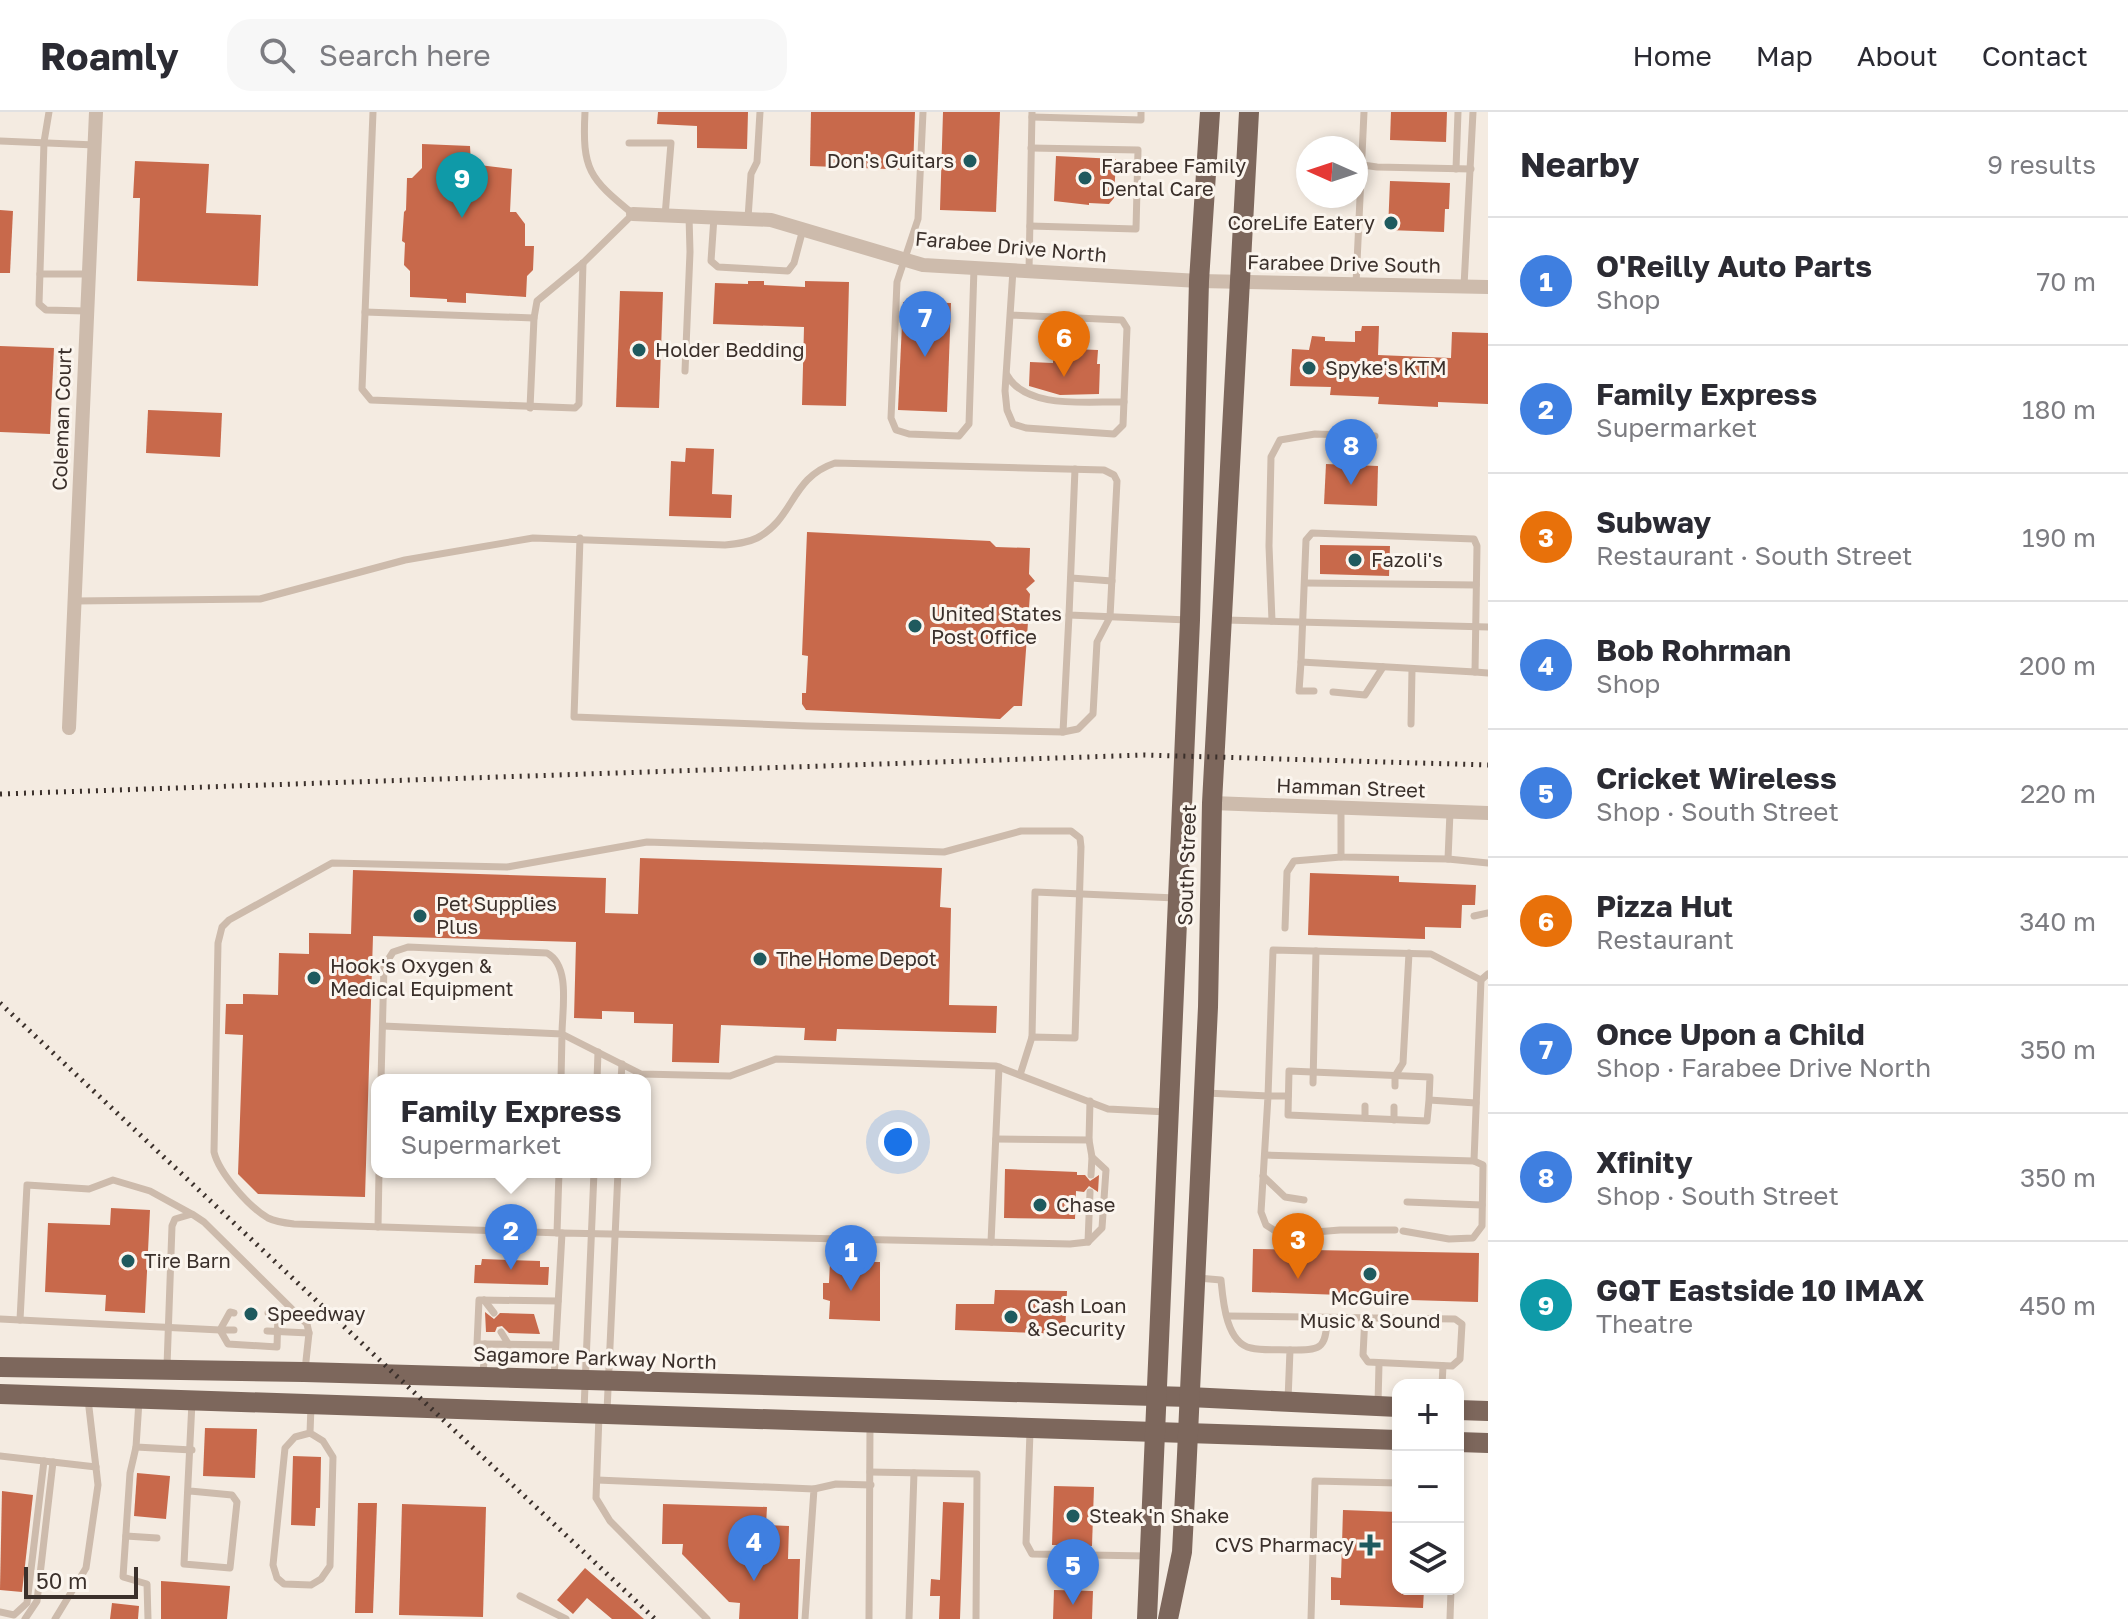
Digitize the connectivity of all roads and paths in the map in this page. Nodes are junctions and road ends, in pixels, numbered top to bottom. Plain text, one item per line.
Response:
1 (49, 112) edge
2 (96, 112) edge
3 (373, 112) edge
4 (585, 112) edge
5 (760, 112) edge
6 (923, 112) edge
7 (1141, 112) edge
8 (1210, 112) edge
9 (1249, 112) edge
10 (1364, 112) edge
11 (1458, 112) edge
12 (1473, 112) edge
13 (1032, 115) edge
14 (1362, 136) edge
15 (0, 141) edge
16 (44, 142) junction
17 (629, 143) dead end
18 (95, 145) junction
19 (1031, 148) junction
20 (1368, 166) edge
21 (1456, 169) junction
22 (1471, 169) junction
23 (1358, 208) edge
24 (633, 214) junction
25 (665, 216) junction
26 (689, 216) junction
27 (714, 217) junction
28 (748, 218) junction
29 (1030, 226) junction
30 (803, 229) junction
31 (904, 259) junction
32 (583, 263) junction
33 (974, 268) junction
34 (1013, 270) junction
35 (1029, 271) junction
36 (40, 274) junction
37 (88, 274) junction
38 (1199, 281) junction
39 (1242, 281) junction
40 (1356, 284) junction
41 (1464, 286) junction
42 (1488, 287) edge
43 (86, 311) junction
44 (365, 312) junction
45 (1011, 315) junction
46 (534, 318) junction
47 (685, 371) dead end
48 (1006, 373) junction
49 (1124, 402) junction
50 (530, 408) junction
51 (1375, 436) dead end
52 (1075, 469) junction
53 (580, 538) junction
54 (1071, 578) junction
55 (1112, 581) junction
56 (1305, 583) junction
57 (1476, 585) junction
58 (75, 601) junction
59 (1069, 615) junction
60 (1110, 617) junction
61 (1223, 619) junction
62 (1190, 620) junction
63 (1272, 621) junction
64 (1304, 622) junction
65 (1476, 627) junction
66 (1488, 627) edge
67 (1301, 662) junction
68 (1383, 667) junction
69 (1412, 669) junction
70 (1475, 672) junction
71 (1488, 673) edge
72 (1314, 691) dead end
73 (1333, 692) dead end
74 (1411, 724) dead end
75 (69, 728) dead end
76 (1063, 732) junction
77 (1212, 803) junction
78 (1341, 808) junction
79 (1450, 812) junction
80 (1488, 813) edge
81 (1341, 857) junction
82 (1448, 859) junction
83 (1488, 863) edge
84 (1080, 894) junction
85 (1178, 898) junction
86 (1488, 913) edge
87 (1474, 916) dead end
88 (1285, 928) dead end
89 (1316, 951) junction
90 (1409, 953) junction
91 (1488, 974) edge
92 (1481, 980) junction
93 (383, 1026) junction
94 (562, 1034) junction
95 (1032, 1037) junction
96 (598, 1052) junction
97 (622, 1064) junction
98 (999, 1067) junction
99 (1312, 1072) junction
100 (1341, 1073) junction
101 (381, 1074) edge
102 (561, 1074) edge
103 (597, 1074) edge
104 (621, 1074) edge
105 (641, 1074) edge
106 (651, 1074) edge
107 (1366, 1074) junction
108 (1020, 1075) junction
109 (1395, 1076) junction
110 (1313, 1083) dead end
111 (1341, 1084) dead end
112 (1366, 1084) dead end
113 (1395, 1086) dead end
114 (1204, 1093) junction
115 (1268, 1096) junction
116 (1288, 1096) junction
117 (1429, 1100) junction
118 (1090, 1101) junction
119 (1476, 1103) junction
120 (1340, 1105) dead end
121 (1312, 1106) dead end
122 (1365, 1106) dead end
123 (1394, 1107) dead end
124 (1169, 1112) junction
125 (1312, 1116) junction
126 (1340, 1117) junction
127 (1365, 1118) junction
128 (1394, 1120) junction
129 (996, 1139) junction
130 (1089, 1140) junction
131 (1265, 1155) junction
132 (1092, 1157) junction
133 (1474, 1161) junction
134 (1091, 1175) dead end
135 (1263, 1176) junction
136 (379, 1178) edge
137 (559, 1178) edge
138 (594, 1178) edge
139 (618, 1178) edge
140 (1090, 1192) dead end
141 (1304, 1200) dead end
142 (1407, 1202) dead end
143 (1482, 1205) junction
144 (192, 1214) junction
145 (378, 1227) junction
146 (560, 1233) junction
147 (592, 1234) junction
148 (615, 1234) junction
149 (991, 1242) junction
150 (1088, 1242) junction
151 (1195, 1278) junction
152 (484, 1300) junction
153 (558, 1301) junction
154 (234, 1313) dead end
155 (268, 1313) dead end
156 (494, 1313) dead end
157 (1227, 1316) junction
158 (1365, 1316) junction
159 (0, 1319) edge
160 (1327, 1319) junction
161 (20, 1320) junction
162 (168, 1326) junction
163 (220, 1330) junction
164 (234, 1330) dead end
165 (267, 1331) dead end
166 (278, 1331) junction
167 (501, 1332) dead end
168 (309, 1333) junction
169 (485, 1344) junction
170 (509, 1345) junction
171 (555, 1345) junction
172 (1290, 1350) junction
173 (1379, 1364) junction
174 (1443, 1366) junction
175 (0, 1367) edge
176 (167, 1369) junction
177 (304, 1372) junction
178 (483, 1379) junction
179 (1442, 1379) edge
180 (554, 1381) junction
181 (585, 1382) junction
182 (607, 1383) junction
183 (0, 1394) edge
184 (88, 1397) junction
185 (1158, 1397) junction
186 (1189, 1397) junction
187 (139, 1398) junction
188 (192, 1400) junction
189 (1288, 1402) junction
190 (311, 1404) junction
191 (1388, 1407) edge
192 (1464, 1410) edge
193 (1488, 1411) edge
194 (596, 1413) junction
195 (869, 1423) junction
196 (1030, 1429) junction
197 (310, 1433) junction
198 (1156, 1434) junction
199 (1188, 1435) junction
200 (1392, 1440) edge
201 (1464, 1442) edge
202 (1488, 1443) edge
203 (136, 1447) junction
204 (192, 1450) junction
205 (0, 1456) edge
206 (49, 1462) junction
207 (96, 1467) junction
208 (870, 1472) junction
209 (914, 1473) junction
210 (597, 1480) junction
211 (1392, 1483) edge
212 (871, 1485) junction
213 (814, 1489) junction
214 (190, 1491) junction
215 (126, 1536) junction
216 (157, 1538) dead end
217 (1150, 1556) junction
218 (1451, 1595) edge
219 (520, 1596) dead end
220 (1, 1613) edge
221 (25, 1619) edge
222 (55, 1619) edge
223 (148, 1619) edge
224 (566, 1619) edge
225 (707, 1619) edge
226 (805, 1619) edge
227 (869, 1619) edge
228 (909, 1619) edge
229 (976, 1619) edge
230 (1147, 1619) edge
231 (1168, 1619) edge
232 (1311, 1619) edge
233 (1450, 1619) edge

1 - 16 lane
2 - 18 street, Coleman Court
3 - 44 lane
4 - 24 lane
5 - 28 lane
6 - 31 lane
7 - 13 lane
8 - 38 main road, South Street
9 - 39 main road, South Street
10 - 14 lane
11 - 21 lane
12 - 22 lane
13 - 19 lane
15 - 16 lane
16 - 18 lane
16 - 36 lane
17 - 25 lane
18 - 37 street, Coleman Court
19 - 29 lane
19 - 29 lane
20 - 21 lane
21 - 22 lane
22 - 41 lane
23 - 40 lane
24 - 25 street, Farabee Drive North
24 - 32 lane
25 - 26 street, Farabee Drive North
26 - 27 street, Farabee Drive North
26 - 47 lane
27 - 28 street, Farabee Drive North
27 - 30 lane
28 - 30 street, Farabee Drive North
29 - 35 lane
30 - 31 street, Farabee Drive North
31 - 33 street, Farabee Drive North
31 - 33 lane
32 - 46 lane
32 - 50 lane
33 - 34 street, Farabee Drive North
34 - 35 street, Farabee Drive North
34 - 45 lane
35 - 38 street, Farabee Drive North
36 - 37 lane
36 - 43 lane
37 - 43 street, Coleman Court
38 - 39 street, Farabee Drive South
38 - 62 main road, South Street
39 - 40 street, Farabee Drive South
39 - 61 main road, South Street
40 - 41 street, Farabee Drive South
41 - 42 street, Farabee Drive South
43 - 58 street, Coleman Court
44 - 46 lane
44 - 50 lane
45 - 48 lane
45 - 49 lane
46 - 50 lane
48 - 49 lane
48 - 49 lane
51 - 63 lane
52 - 53 lane
52 - 54 lane
52 - 55 lane
53 - 58 lane
53 - 76 lane
54 - 55 lane
54 - 59 lane
55 - 60 lane
56 - 57 lane
56 - 57 lane
56 - 64 lane
57 - 65 lane
58 - 75 street, Coleman Court
59 - 60 lane
59 - 76 lane
60 - 62 lane
60 - 76 lane
61 - 62 main road
61 - 63 lane
61 - 77 main road, South Street
62 - 85 main road, South Street
63 - 64 lane
64 - 65 lane
64 - 67 lane
65 - 66 lane
65 - 70 lane
67 - 68 lane
67 - 72 lane
68 - 69 lane
68 - 73 lane
69 - 70 lane
69 - 74 lane
70 - 71 lane
77 - 78 street, Hamman Street
77 - 114 main road, South Street
78 - 79 street, Hamman Street
78 - 81 lane
79 - 80 street, Hamman Street
79 - 82 lane
81 - 82 lane
81 - 88 lane
82 - 83 lane
84 - 85 lane
84 - 95 lane
84 - 95 lane
84 - 145 lane
85 - 124 main road, South Street
86 - 87 lane
89 - 90 lane
89 - 99 lane
89 - 115 lane
90 - 92 lane
90 - 109 lane
91 - 92 lane
92 - 119 lane
93 - 94 lane
93 - 94 lane
93 - 101 lane
94 - 96 lane
94 - 102 lane
95 - 108 lane
96 - 97 lane
96 - 103 lane
97 - 104 lane
97 - 105 lane
98 - 106 lane
98 - 108 lane
98 - 129 lane
99 - 100 lane
99 - 110 lane
99 - 116 lane
100 - 107 lane
100 - 111 lane
107 - 109 lane
107 - 112 lane
108 - 118 lane
109 - 113 lane
109 - 117 lane
114 - 115 lane
114 - 151 main road, South Street
115 - 116 lane
115 - 131 lane
116 - 125 lane
117 - 119 lane
117 - 128 lane
118 - 124 lane
118 - 130 lane
119 - 133 lane
120 - 126 lane
121 - 125 lane
122 - 127 lane
123 - 128 lane
124 - 185 main road, South Street
125 - 126 lane
126 - 127 lane
127 - 128 lane
129 - 130 lane
129 - 149 lane
130 - 132 lane
131 - 133 lane
131 - 135 lane
132 - 134 lane
132 - 150 lane
133 - 143 lane
135 - 141 lane
135 - 143 lane
136 - 145 lane
137 - 146 lane
138 - 147 lane
139 - 148 lane
140 - 150 lane
142 - 143 lane
144 - 161 lane
144 - 162 lane
144 - 168 lane
145 - 146 lane
146 - 147 lane
146 - 153 lane
147 - 148 lane
147 - 181 lane
148 - 149 lane
148 - 182 lane
149 - 150 lane
151 - 157 lane
151 - 186 main road, South Street
152 - 153 lane
152 - 156 lane
152 - 169 lane
153 - 171 lane
154 - 163 lane
155 - 166 lane
157 - 160 lane
157 - 172 lane
158 - 160 lane
158 - 173 lane
158 - 174 lane
159 - 161 lane
160 - 172 lane
161 - 162 lane
162 - 163 lane
162 - 176 lane
163 - 164 lane
163 - 166 lane
165 - 166 lane
166 - 168 lane
167 - 170 lane
168 - 177 lane
169 - 170 lane
169 - 178 lane
170 - 171 lane
171 - 180 lane
172 - 189 lane
173 - 174 lane
173 - 191 lane
174 - 179 lane
175 - 176 main road, Sagamore Parkway North
176 - 177 main road, Sagamore Parkway North
177 - 178 main road, Sagamore Parkway North
178 - 180 main road, Sagamore Parkway North
180 - 181 main road, Sagamore Parkway North
181 - 182 main road, Sagamore Parkway North
181 - 194 lane
182 - 185 main road, Sagamore Parkway North
182 - 194 lane
183 - 184 main road
184 - 187 main road
184 - 207 lane
185 - 186 main road, Sagamore Parkway North
185 - 198 main road, South Street
186 - 189 main road, Sagamore Parkway North
186 - 199 main road, South Street
187 - 188 main road
187 - 203 lane
188 - 190 main road
188 - 204 lane
189 - 191 main road, Sagamore Parkway North
190 - 194 main road
190 - 197 lane
192 - 193 main road
194 - 195 main road
194 - 210 lane
195 - 196 main road
195 - 208 lane
196 - 198 main road
196 - 217 lane
197 - 197 lane
198 - 199 main road
198 - 217 main road, South Street
199 - 200 main road
199 - 231 main road, South Street
201 - 202 main road
203 - 204 lane
203 - 215 lane
204 - 214 lane
205 - 206 lane
206 - 207 lane
206 - 220 lane
206 - 221 lane
207 - 222 lane
208 - 209 lane
208 - 212 lane
209 - 228 lane
209 - 229 lane
210 - 213 lane
210 - 225 lane
211 - 232 lane
212 - 213 lane
212 - 227 lane
213 - 226 lane
214 - 214 lane
215 - 216 lane
215 - 223 lane
217 - 230 main road, South Street
218 - 233 lane
219 - 224 lane

